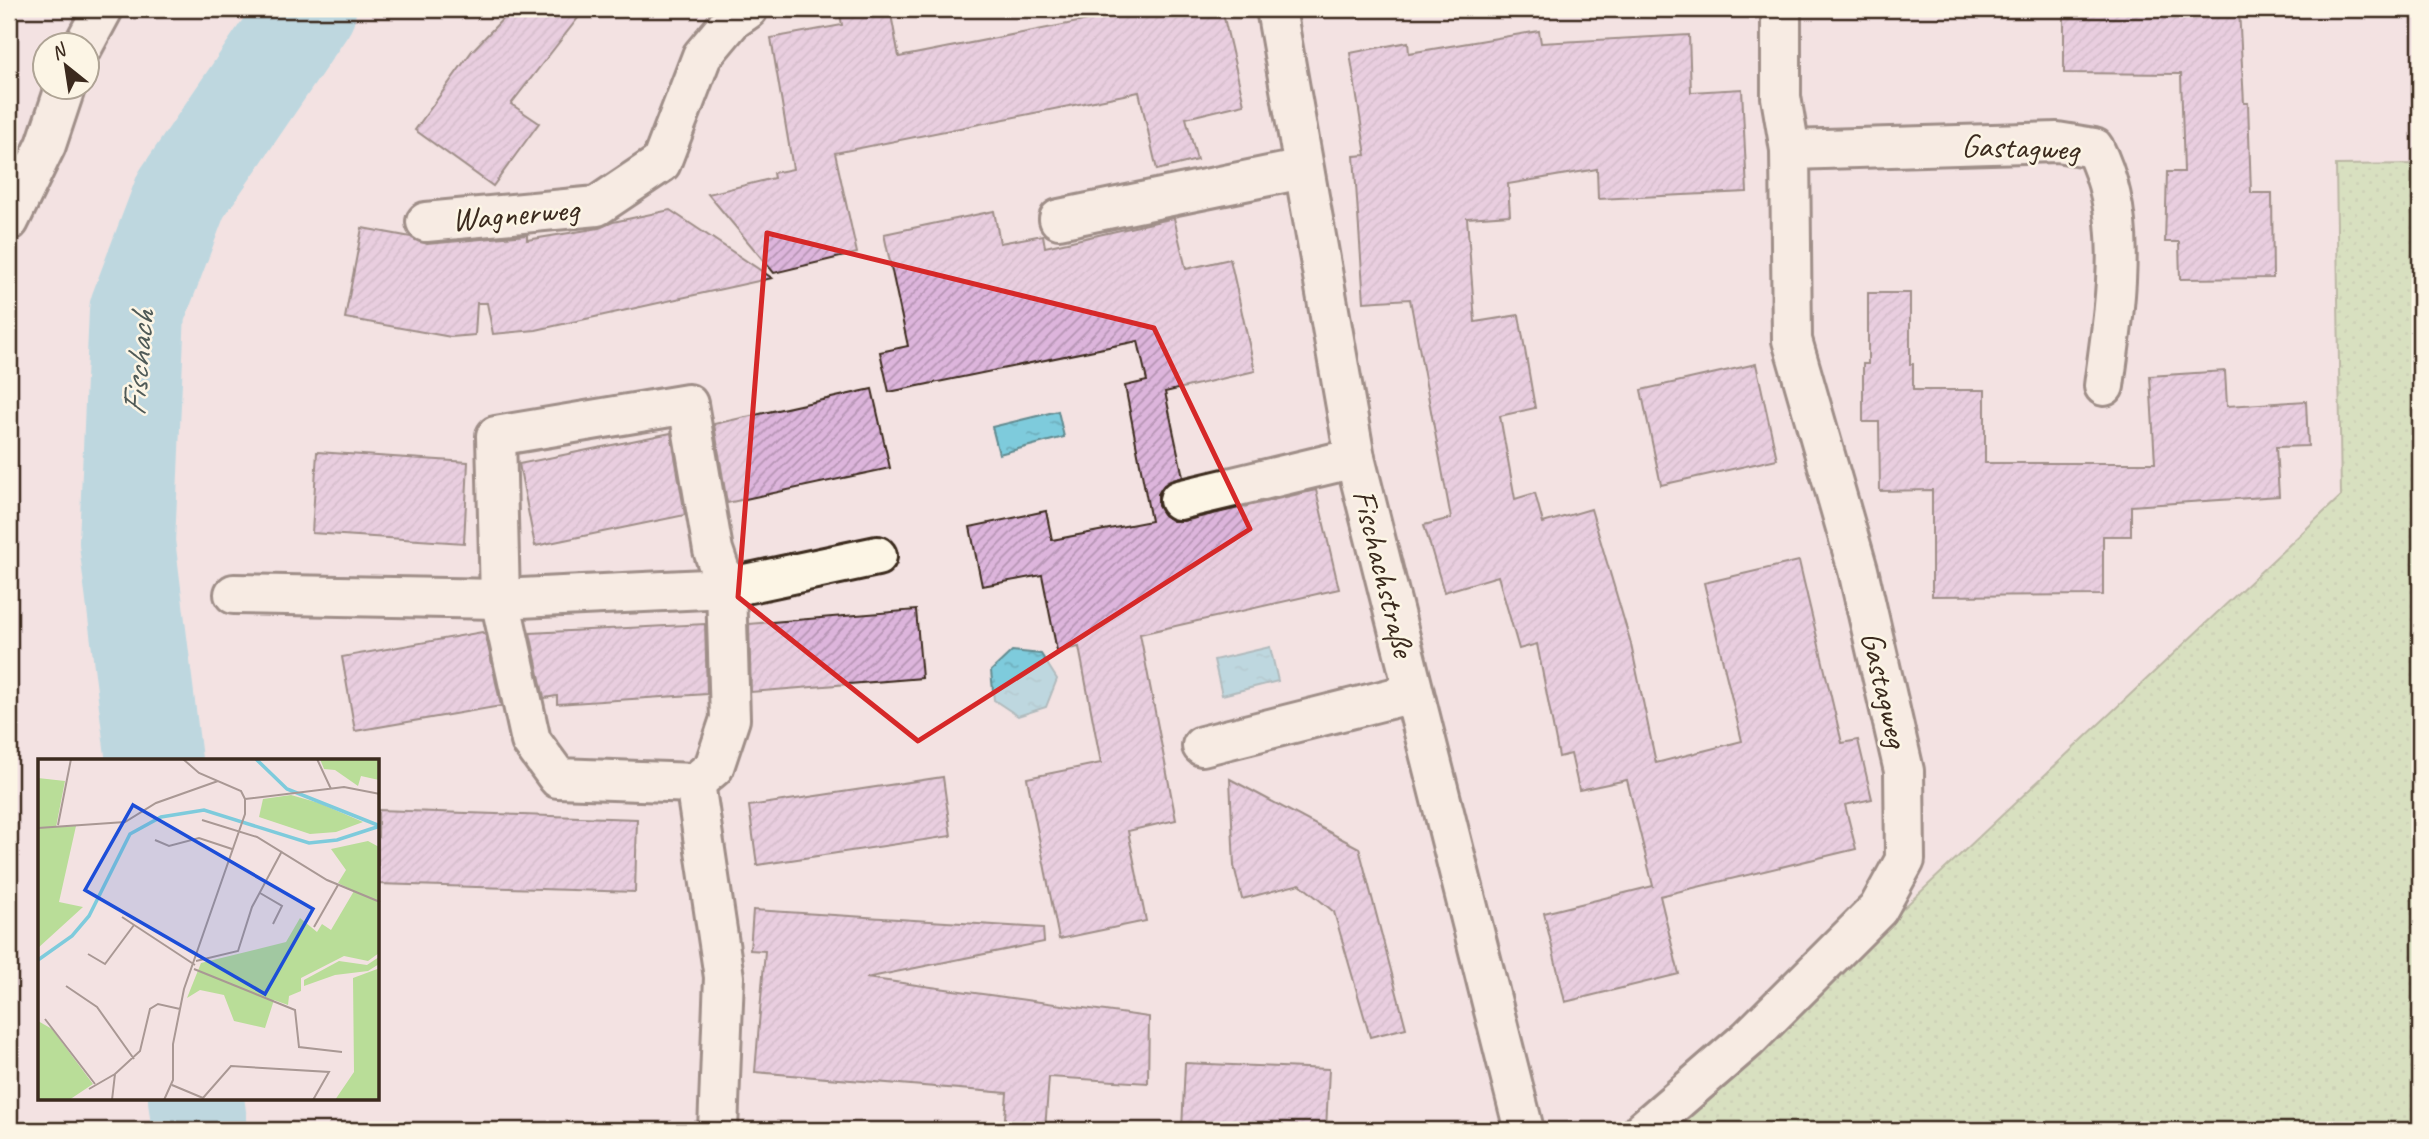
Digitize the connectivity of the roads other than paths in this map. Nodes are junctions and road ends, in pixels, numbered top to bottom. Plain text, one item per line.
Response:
1 (103, 9) edge
2 (748, 9) edge
3 (1276, 9) edge
4 (1781, 9) edge
5 (91, 32) edge
6 (60, 102) edge
7 (1790, 150) junction
8 (1303, 169) junction
9 (1059, 219) dead end
10 (9, 221) edge
11 (426, 222) dead end
12 (2104, 386) dead end
13 (1355, 458) junction
14 (1179, 500) dead end
15 (877, 556) dead end
16 (726, 588) junction
17 (234, 594) dead end
18 (500, 600) junction
19 (1413, 693) junction
20 (1202, 746) dead end
21 (695, 783) junction
22 (718, 1130) edge
23 (1524, 1130) edge
24 (1643, 1130) edge

1 - 5 street
2 - 11 street, Wagnerweg
3 - 8 street, Fischachstraße
4 - 7 street, Gastagweg
6 - 10 street
7 - 12 street, Gastagweg
7 - 24 street, Gastagweg
8 - 9 street
8 - 13 street, Fischachstraße
13 - 14 street
13 - 19 street, Fischachstraße
15 - 16 street
16 - 18 street
16 - 18 street
16 - 21 street
17 - 18 street
18 - 21 street
19 - 20 street
19 - 23 street, Fischachstraße
21 - 22 street

